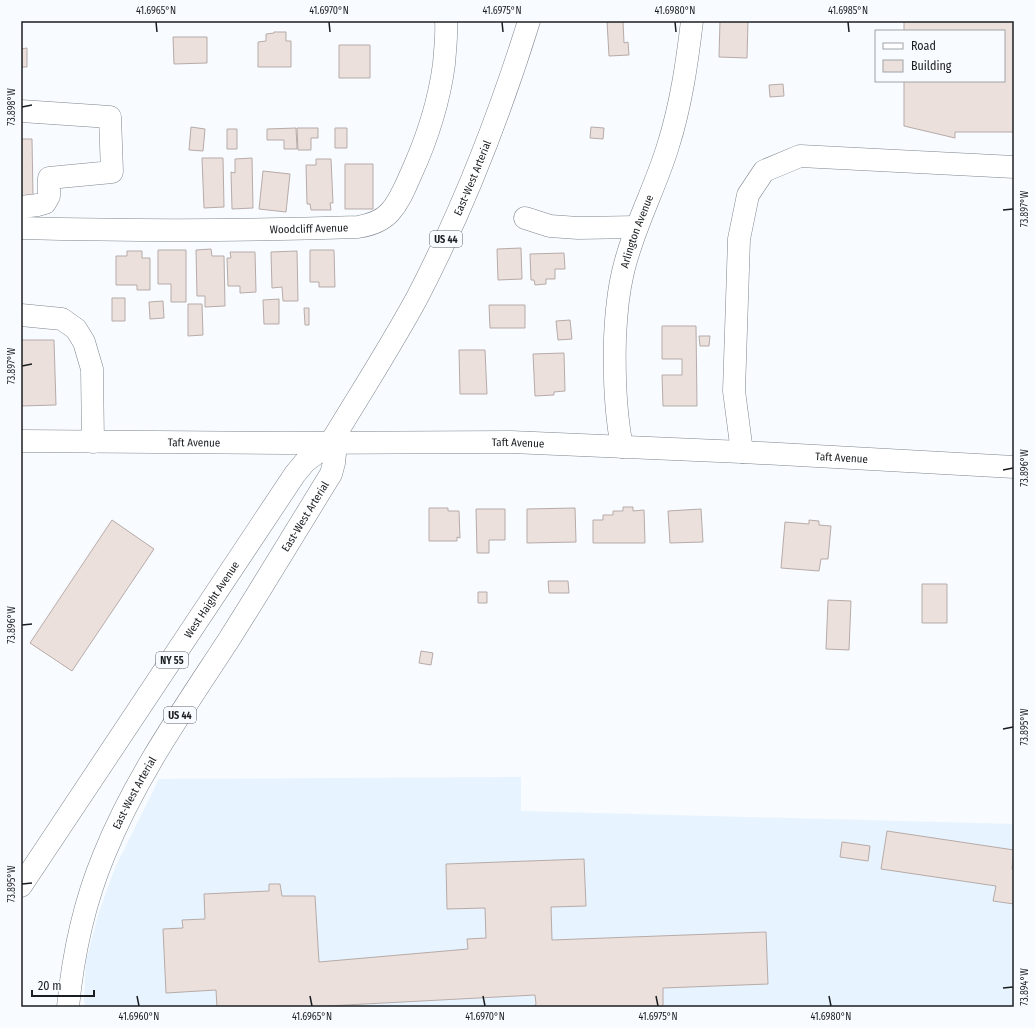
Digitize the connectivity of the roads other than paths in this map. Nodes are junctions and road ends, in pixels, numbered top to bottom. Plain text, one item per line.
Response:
1 (446, 21) edge
2 (529, 21) edge
3 (692, 21) edge
4 (21, 111) edge
5 (1014, 167) edge
6 (21, 207) edge
7 (525, 218) dead end
8 (637, 227) junction
9 (21, 228) edge
10 (21, 315) edge
11 (21, 441) edge
12 (93, 442) junction
13 (331, 442) junction
14 (622, 446) junction
15 (742, 452) junction
16 (1014, 467) edge
17 (21, 886) edge
18 (68, 1007) edge

1 - 9 main road, Woodcliff Avenue
2 - 13 main road, East-West Arterial / US 44
3 - 8 main road, Arlington Avenue
4 - 6 main road
5 - 15 main road
7 - 8 main road
8 - 14 main road, Arlington Avenue
10 - 12 main road
11 - 12 main road, Taft Avenue
12 - 13 main road, Taft Avenue
13 - 14 main road, Taft Avenue
13 - 17 main road, West Haight Avenue / NY 55
13 - 18 main road, East-West Arterial / US 44
14 - 15 main road, Taft Avenue
15 - 16 main road, Taft Avenue

